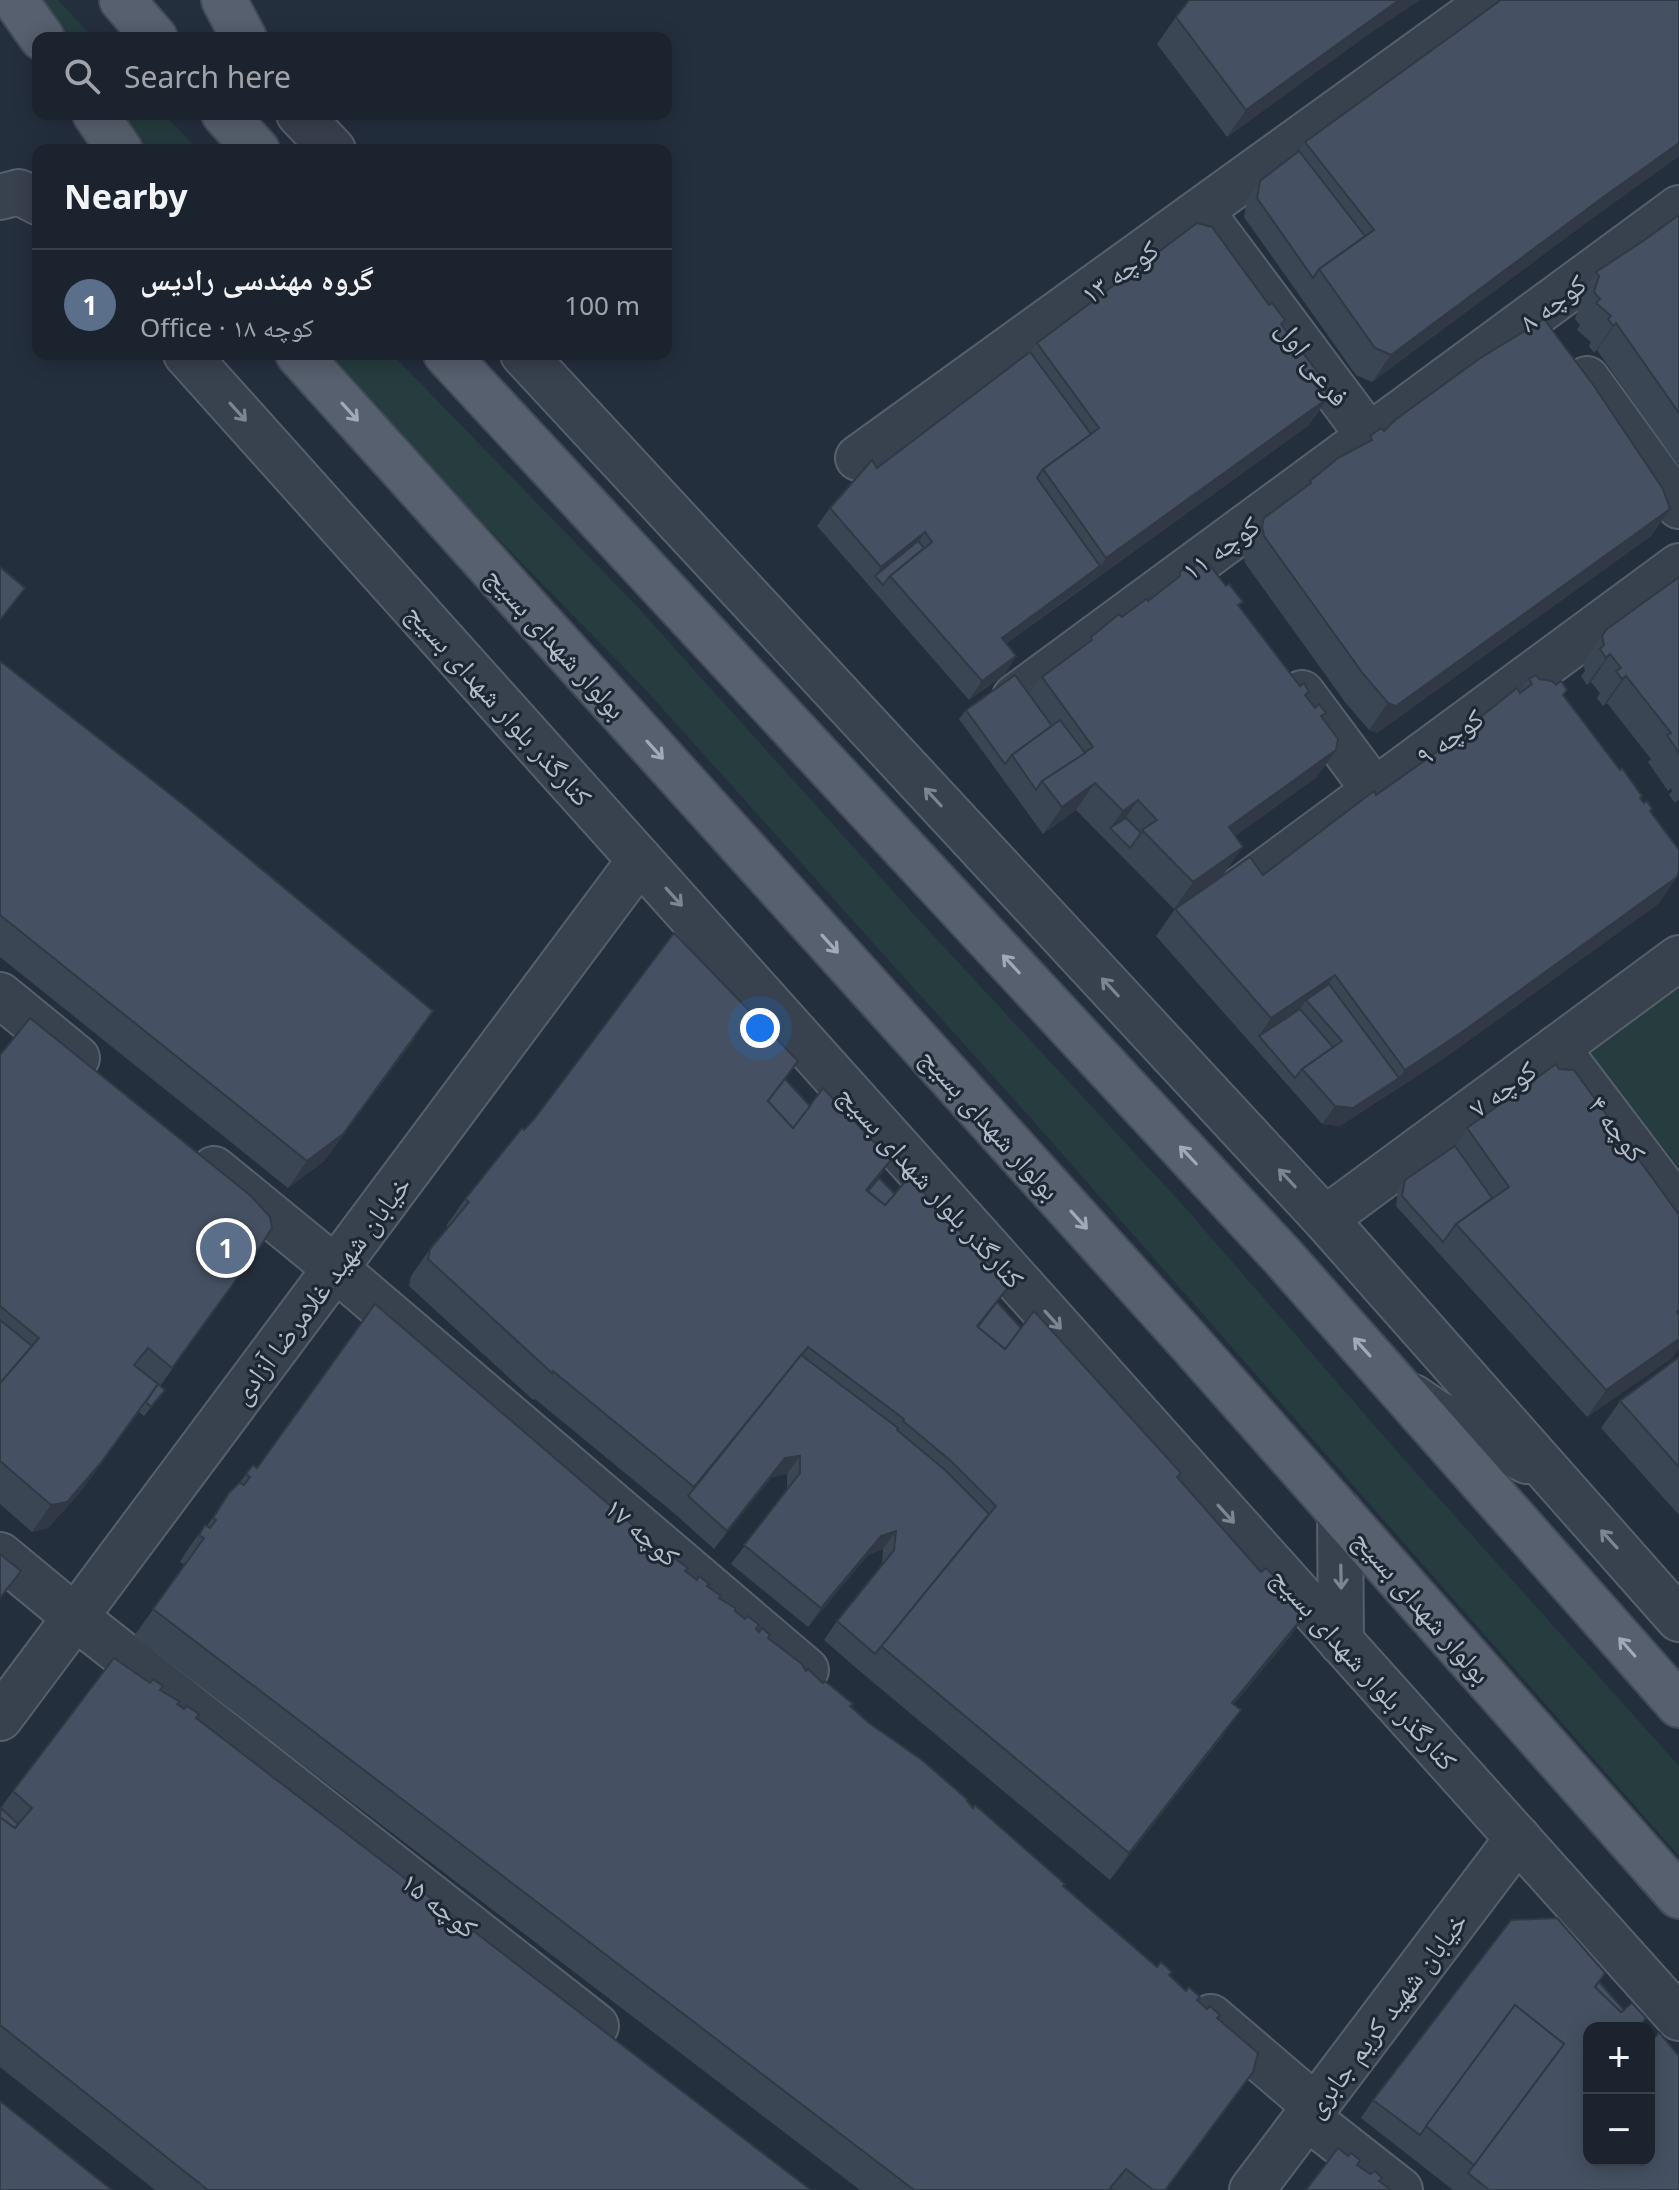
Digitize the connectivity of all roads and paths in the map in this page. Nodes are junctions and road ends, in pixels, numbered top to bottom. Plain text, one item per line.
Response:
1 (15, 0) edge
2 (122, 0) edge
3 (224, 0) edge
4 (1492, 0) edge
5 (38, 32) edge
6 (150, 32) edge
7 (241, 32) edge
8 (99, 120) edge
9 (230, 120) edge
10 (305, 120) edge
11 (116, 144) edge
12 (252, 144) edge
13 (327, 144) edge
14 (0, 197) edge
15 (32, 199) edge
16 (1679, 208) edge
17 (1201, 211) junction
18 (1553, 334) junction
19 (191, 360) edge
20 (303, 360) edge
21 (452, 360) edge
22 (529, 360) edge
23 (1424, 396) joint
24 (1369, 436) junction
25 (603, 440) junction
26 (858, 458) dead end
27 (1679, 506) edge
28 (634, 556) junction
29 (1202, 560) junction
30 (1672, 571) edge
31 (1229, 596) edge
32 (1275, 657) edge
33 (1015, 697) edge
34 (1375, 791) junction
35 (640, 860) junction
36 (1233, 895) edge
37 (1679, 958) edge
38 (0, 995) edge
39 (1557, 1048) junction
40 (108, 1083) edge
41 (180, 1141) edge
42 (1679, 1209) edge
43 (1325, 1219) junction
44 (335, 1268) junction
45 (1396, 1385) junction
46 (1550, 1473) junction
47 (1340, 1512) junction
48 (0, 1555) edge
49 (75, 1617) junction
50 (1679, 1619) edge
51 (1341, 1642) junction
52 (831, 1692) edge
53 (1679, 1705) edge
54 (0, 1718) edge
55 (1518, 1838) junction
56 (1679, 1896) edge
57 (1182, 1992) edge
58 (1679, 2018) edge
59 (632, 2054) edge
60 (1311, 2112) junction
61 (1252, 2190) edge
62 (1400, 2190) edge

1 - 5 main road
2 - 6 main road
3 - 7 main road
4 - 17 street, کوچه ۱۳
8 - 11 main road
9 - 12 main road
10 - 13 street
14 - 15 street
16 - 18 street, کوچه ۸
17 - 24 street, فرعی اول
17 - 26 street, کوچه ۱۳
18 - 23 street, کوچه ۸
18 - 27 street
19 -> 35 street, کنارگذر بلوار شهدای بسیج
20 -> 47 main road, بولوار شهدای بسیج
21 - 28 main road
22 - 25 street
23 - 24 street, کوچه ۱۱
24 - 29 street, کوچه ۱۱
25 - 28 street
43 -> 25 street
45 -> 28 main road
29 - 31 street
29 - 33 street, کوچه ۱۱
30 - 34 street, کوچه ۹
32 - 34 street
34 - 36 street, کوچه ۹
35 - 44 street, خیابان شهید غلامرضا آزادی
35 -> 51 street, کنارگذر بلوار شهدای بسیج
37 - 39 street, کوچه ۷
38 - 40 street
39 - 42 street, کوچه ۴
39 - 43 street, کوچه ۷
41 - 44 street, کوچه ۱۷
43 - 46 street
44 - 49 street, خیابان شهید غلامرضا آزادی
44 - 52 street, کوچه ۱۷
45 - 46 street
53 -> 45 main road
50 -> 46 street
47 -> 51 street
47 - 56 main road, بولوار شهدای بسیج
48 - 49 street, کوچه ۱۵
49 - 54 street, خیابان شهید غلامرضا آزادی
49 - 59 street, کوچه ۱۵
51 - 55 street, کنارگذر بلوار شهدای بسیج
55 - 58 street, کنارگذر بلوار شهدای بسیج
55 - 60 street, خیابان شهید کریم جابری
57 - 60 street
60 - 61 street, خیابان شهید کریم جابری
60 - 62 street

